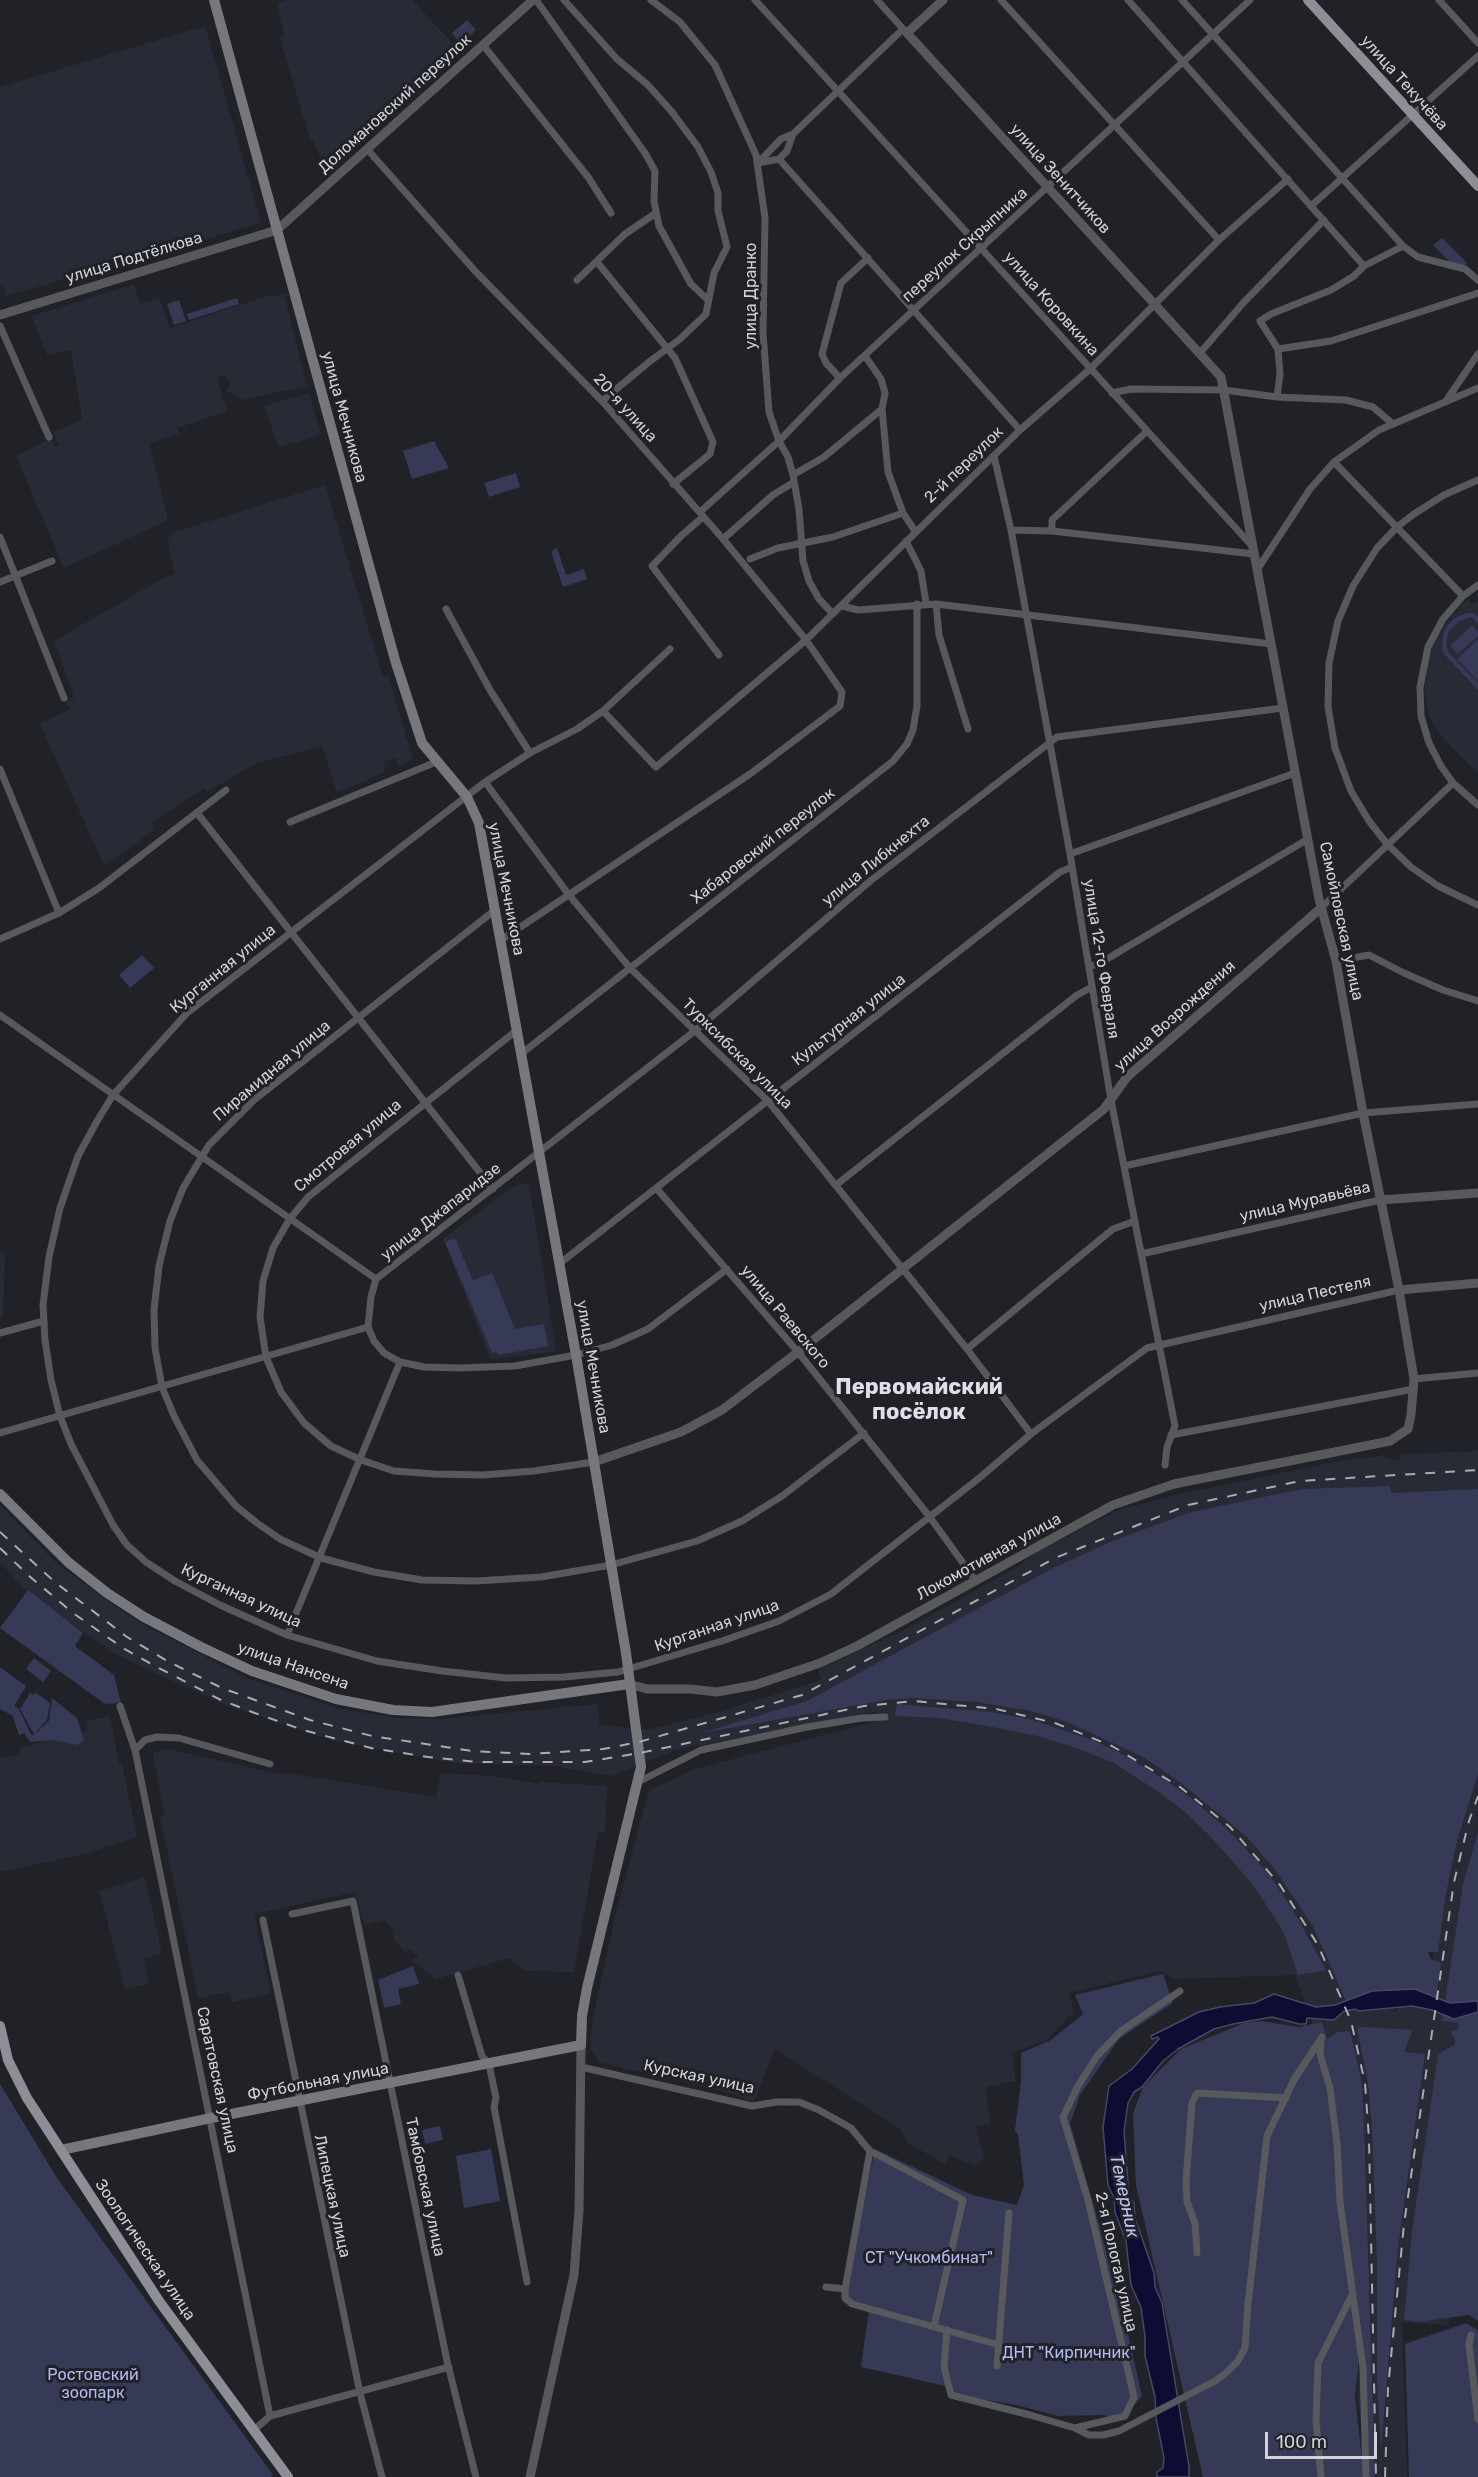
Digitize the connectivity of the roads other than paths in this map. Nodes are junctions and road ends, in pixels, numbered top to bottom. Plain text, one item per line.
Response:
1 (214, 0) edge
2 (534, 0) edge
3 (564, 0) edge
4 (651, 0) edge
5 (755, 0) edge
6 (877, 0) edge
7 (943, 0) edge
8 (1001, 0) edge
9 (1128, 0) edge
10 (1182, 0) edge
11 (1250, 0) edge
12 (1308, 0) edge
13 (1439, 0) edge
14 (905, 31) junction
15 (1213, 34) junction
16 (1478, 43) edge
17 (483, 45) junction
18 (1478, 56) edge
19 (1184, 62) junction
20 (837, 91) junction
21 (1413, 115) junction
22 (1115, 126) junction
23 (793, 135) junction
24 (367, 149) junction
25 (779, 159) junction
26 (758, 163) junction
27 (1288, 178) junction
28 (1342, 178) junction
29 (1478, 186) edge
30 (1048, 188) junction
31 (1311, 206) junction
32 (611, 213) dead end
33 (656, 213) junction
34 (1324, 220) junction
35 (277, 230) junction
36 (1219, 240) junction
37 (1403, 246) junction
38 (982, 247) junction
39 (868, 258) junction
40 (597, 262) junction
41 (1364, 266) junction
42 (577, 280) dead end
43 (1478, 280) edge
44 (1478, 292) edge
45 (707, 299) junction
46 (1155, 305) junction
47 (914, 310) junction
48 (0, 315) edge
49 (0, 326) edge
50 (668, 348) junction
51 (1278, 349) junction
52 (1200, 353) junction
53 (1478, 354) edge
54 (865, 356) junction
55 (1090, 369) junction
56 (1221, 377) joint
57 (840, 378) junction
58 (1478, 388) edge
59 (1224, 390) junction
60 (1112, 393) junction
61 (1277, 397) junction
62 (602, 401) junction
63 (1446, 401) junction
64 (882, 410) junction
65 (1393, 424) junction
66 (1020, 430) junction
67 (1147, 431) junction
68 (49, 437) dead end
69 (779, 441) junction
70 (994, 456) junction
71 (1334, 462) junction
72 (793, 479) junction
73 (1478, 480) edge
74 (673, 484) junction
75 (903, 513) junction
76 (701, 515) junction
77 (1397, 527) junction
78 (1011, 530) junction
79 (915, 531) junction
80 (1052, 531) junction
81 (0, 537) edge
82 (723, 539) junction
83 (906, 541) junction
84 (801, 545) junction
85 (1254, 551) junction
86 (750, 559) dead end
87 (52, 561) dead end
88 (1257, 570) junction
89 (17, 575) junction
90 (0, 582) edge
91 (1478, 585) edge
92 (1463, 596) junction
93 (926, 603) junction
94 (917, 604) junction
95 (936, 604) junction
96 (842, 606) junction
97 (446, 609) dead end
98 (833, 614) junction
99 (1027, 617) junction
100 (806, 640) junction
101 (1271, 644) junction
102 (670, 649) dead end
103 (719, 655) dead end
104 (64, 698) dead end
105 (1283, 708) junction
106 (603, 711) junction
107 (968, 729) dead end
108 (1050, 742) junction
109 (530, 753) junction
110 (436, 762) junction
111 (0, 769) edge
112 (1295, 773) junction
113 (485, 782) junction
114 (1453, 783) junction
115 (226, 790) dead end
116 (467, 797) junction
117 (1478, 805) edge
118 (198, 814) junction
119 (290, 822) dead end
120 (1308, 839) junction
121 (1387, 843) junction
122 (1070, 854) junction
123 (1072, 867) junction
124 (569, 895) junction
125 (1478, 905) edge
126 (1321, 908) junction
127 (495, 910) junction
128 (59, 913) junction
129 (290, 932) junction
130 (0, 939) edge
131 (501, 940) junction
132 (1336, 961) junction
133 (1089, 967) junction
134 (630, 968) junction
135 (1092, 987) junction
136 (1478, 1000) edge
137 (0, 1016) edge
138 (358, 1017) junction
139 (517, 1030) junction
140 (696, 1030) junction
141 (521, 1054) junction
142 (113, 1095) junction
143 (1111, 1100) junction
144 (768, 1101) junction
145 (426, 1102) junction
146 (1478, 1104) edge
147 (1363, 1113) junction
148 (538, 1153) junction
149 (201, 1156) junction
150 (1124, 1166) junction
151 (836, 1185) junction
152 (493, 1189) junction
153 (657, 1189) junction
154 (1478, 1193) edge
155 (1380, 1200) junction
156 (289, 1220) junction
157 (1135, 1221) junction
158 (1141, 1254) junction
159 (559, 1263) junction
160 (901, 1268) junction
161 (727, 1269) junction
162 (376, 1279) junction
163 (1478, 1283) edge
164 (1399, 1290) junction
165 (44, 1321) junction
166 (368, 1327) junction
167 (0, 1333) edge
168 (1160, 1344) junction
169 (967, 1349) junction
170 (798, 1352) junction
171 (576, 1355) junction
172 (266, 1357) junction
173 (400, 1362) junction
174 (1478, 1373) edge
175 (1414, 1384) junction
176 (162, 1387) junction
177 (60, 1416) junction
178 (0, 1433) edge
179 (864, 1433) junction
180 (1031, 1434) junction
181 (1171, 1435) junction
182 (1369, 1447) joint
183 (361, 1460) junction
184 (594, 1462) junction
185 (1165, 1465) dead end
186 (0, 1494) edge
187 (929, 1516) junction
188 (321, 1558) junction
189 (611, 1565) junction
190 (976, 1581) junction
191 (287, 1635) junction
192 (628, 1670) junction
193 (629, 1684) junction
194 (120, 1706) dead end
195 (885, 1717) dead end
196 (135, 1750) junction
197 (270, 1764) dead end
198 (638, 1782) junction
199 (292, 1914) dead end
200 (263, 1920) dead end
201 (458, 1975) dead end
202 (1180, 1990) dead end
203 (0, 2026) edge
204 (581, 2045) junction
205 (489, 2064) junction
206 (581, 2067) junction
207 (389, 2083) junction
208 (1286, 2098) junction
209 (298, 2101) junction
210 (211, 2118) junction
211 (61, 2150) junction
212 (870, 2151) junction
213 (1009, 2213) dead end
214 (1197, 2253) dead end
215 (527, 2282) dead end
216 (826, 2287) dead end
217 (845, 2289) junction
218 (1353, 2293) junction
219 (934, 2326) junction
220 (947, 2330) junction
221 (1471, 2336) dead end
222 (999, 2345) junction
223 (996, 2366) dead end
224 (449, 2367) junction
225 (360, 2393) junction
226 (270, 2416) junction
227 (1478, 2419) edge
228 (1075, 2428) junction
229 (254, 2430) junction
230 (288, 2477) edge
231 (382, 2477) edge
232 (476, 2477) edge
233 (530, 2477) edge
234 (1321, 2477) edge
235 (1366, 2477) edge

1 - 35 main road, улица Мечникова
2 - 17 street, Доломановский переулок
2 - 33 street
3 - 45 street
4 - 26 street, улица Дранко
5 - 20 street, улица Коровкина
6 - 14 street, улица Зенитчиков
7 - 14 street
8 - 22 street
9 - 19 street
10 - 15 street
11 - 15 street, переулок Скрыпника
12 - 21 main road, улица Текучёва
13 - 16 street
14 - 20 street
14 - 30 street, улица Зенитчиков
15 - 19 street, переулок Скрыпника
15 - 28 street
17 - 24 street, Доломановский переулок
17 - 32 street
18 - 21 street
19 - 22 street, переулок Скрыпника
19 - 27 street
20 - 23 street
20 - 38 street, улица Коровкина
21 - 28 street
21 - 29 main road, улица Текучёва
22 - 30 street, переулок Скрыпника
22 - 36 street
23 - 25 street
23 - 26 street
24 - 35 street, Доломановский переулок
24 - 62 street, 20-я улица
25 - 26 street
25 - 39 street
26 - 69 street, улица Дранко
27 - 31 street
27 - 36 street, 2-й переулок
28 - 31 street
28 - 37 street
30 - 38 street, переулок Скрыпника
30 - 46 street, улица Зенитчиков
31 - 34 street
33 - 40 street
33 - 45 street
34 - 41 street
34 - 52 street
35 - 48 street, улица Подтёлкова
35 - 110 main road, улица Мечникова
36 - 46 street, 2-й переулок
37 - 41 street
37 - 43 street
38 - 47 street, переулок Скрыпника
38 - 55 street, улица Коровкина
39 - 47 street
39 - 57 street
40 - 42 street
40 - 50 street
41 - 51 street
44 - 51 street
45 - 50 street
46 - 52 street, улица Зенитчиков
46 - 55 street, 2-й переулок
47 - 54 street, переулок Скрыпника
47 - 66 street
49 - 68 street
50 - 62 street
50 - 74 street
51 - 61 street
52 - 56 street, улица Зенитчиков
53 - 63 street
54 - 57 street, переулок Скрыпника
54 - 64 street
55 - 60 street, улица Коровкина
55 - 66 street, 2-й переулок
56 - 59 street, Самойловская улица
57 - 69 street, переулок Скрыпника
58 - 63 street
59 - 60 street
59 - 61 street
59 - 85 street, Самойловская улица
60 - 67 street, улица Коровкина
61 - 65 street
62 - 74 street, 20-я улица
63 - 65 street
64 - 72 street
64 - 75 street
65 - 71 street
66 - 70 street, 2-й переулок
67 - 80 street
67 - 85 street, улица Коровкина
69 - 72 street, улица Дранко
69 - 76 street, переулок Скрыпника
70 - 78 street, улица 12-го Февраля
70 - 79 street, 2-й переулок
71 - 77 street
71 - 88 street
72 - 82 street
72 - 84 street, улица Дранко
73 - 77 street
74 - 76 street, 20-я улица
75 - 79 street
75 - 84 street
76 - 82 street, 20-я улица
76 - 103 street, переулок Скрыпника
77 - 92 street
77 - 121 street
78 - 80 street
78 - 99 street, улица 12-го Февраля
79 - 83 street, 2-й переулок
80 - 85 street
81 - 89 street
82 - 100 street, 20-я улица
83 - 93 street
83 - 96 street, 2-й переулок
84 - 86 street
84 - 98 street, улица Дранко
85 - 88 street, Самойловская улица
87 - 89 street
88 - 101 street, Самойловская улица
89 - 90 street
89 - 104 street
91 - 92 street
92 - 114 street
93 - 94 street
93 - 95 street
94 - 96 street
94 - 134 street, Хабаровский переулок
95 - 99 street
95 - 107 street
96 - 98 street, 2-й переулок
97 - 109 street
98 - 100 street, 2-й переулок
99 - 101 street
99 - 108 street, улица 12-го Февраля
100 - 106 street, 2-й переулок
100 - 124 street, 20-я улица
101 - 105 street, Самойловская улица
102 - 106 street, Курганная улица
105 - 108 street, улица Либкнехта
105 - 112 street, Самойловская улица
106 - 109 street, Курганная улица
108 - 122 street, улица 12-го Февраля
108 - 140 street, улица Либкнехта
109 - 113 street, Курганная улица
110 - 116 main road, улица Мечникова
110 - 119 street
111 - 128 street
112 - 120 street, Самойловская улица
112 - 122 street
113 - 116 street, Курганная улица
113 - 124 street, Турксибская улица
114 - 117 street
114 - 121 street, улица Возрождения
115 - 118 street
116 - 127 main road, улица Мечникова
116 - 129 street, Курганная улица
118 - 128 street
118 - 129 street
120 - 126 street, Самойловская улица
120 - 133 street
121 - 125 street
121 - 126 street, улица Возрождения
122 - 123 street, улица 12-го Февраля
123 - 133 street, улица 12-го Февраля
123 - 144 street, Культурная улица
124 - 131 street
124 - 134 street, Турксибская улица
126 - 132 street, Самойловская улица
126 - 143 street, улица Возрождения
127 - 131 main road, улица Мечникова
127 - 138 street, Пирамидная улица
128 - 130 street
129 - 138 street
129 - 142 street, Курганная улица
131 - 139 main road, улица Мечникова
132 - 136 street
132 - 147 street, Самойловская улица
133 - 135 street, улица 12-го Февраля
134 - 140 street, Турксибская улица
134 - 141 street, Хабаровский переулок
135 - 143 street, улица 12-го Февраля
135 - 151 street
137 - 142 street
138 - 145 street
138 - 149 street, Пирамидная улица
139 - 141 main road, улица Мечникова
139 - 145 street, Смотровая улица
140 - 144 street, Турксибская улица
140 - 148 street, улица Либкнехта
141 - 148 main road, улица Мечникова
142 - 149 street
142 - 165 street, Курганная улица
143 - 150 street, улица 12-го Февраля
143 - 160 street, улица Возрождения
144 - 151 street, Турксибская улица
144 - 153 street, Культурная улица
145 - 152 street
145 - 156 street, Смотровая улица
146 - 147 street
147 - 150 street
147 - 155 street, Самойловская улица
148 - 152 street, улица Джапаридзе
148 - 159 main road, улица Мечникова
149 - 156 street
149 - 176 street, Пирамидная улица
150 - 157 street, улица 12-го Февраля
151 - 160 street, Турксибская улица
152 - 162 street, улица Джапаридзе
153 - 159 street, Культурная улица
153 - 161 street, улица Раевского
154 - 155 street, улица Муравьёва
155 - 158 street, улица Муравьёва
155 - 164 street, Самойловская улица
156 - 162 street
156 - 172 street, Смотровая улица
157 - 158 street, улица 12-го Февраля
157 - 169 street
158 - 168 street, улица 12-го Февраля
159 - 171 main road, улица Мечникова
160 - 169 street, Турксибская улица
160 - 170 street, улица Возрождения
161 - 170 street, улица Раевского
161 - 171 street
162 - 166 street, улица Джапаридзе
163 - 164 street, улица Пестеля
164 - 168 street, улица Пестеля
164 - 175 street, Самойловская улица
165 - 167 street
165 - 177 street, Курганная улица
166 - 172 street
166 - 173 street
168 - 180 street, улица Пестеля
168 - 181 street, улица 12-го Февраля
169 - 180 street, Турксибская улица
170 - 179 street, улица Раевского
170 - 184 street, Смотровая улица
171 - 173 street
171 - 184 main road, улица Мечникова
172 - 176 street
172 - 183 street, Смотровая улица
173 - 183 street
174 - 175 street
175 - 181 street
175 - 182 street, Самойловская улица
176 - 177 street
176 - 188 street, Пирамидная улица
177 - 178 street
177 - 191 street, Курганная улица
179 - 187 street, улица Раевского
179 - 189 street, Пирамидная улица
180 - 187 street, Курганная улица
181 - 185 street, улица 12-го Февраля
182 - 190 street, Локомотивная улица
183 - 184 street, Смотровая улица
183 - 188 street
184 - 189 main road, улица Мечникова
186 - 193 main road, улица Нансена
187 - 190 street, улица Раевского
187 - 192 street, Курганная улица
188 - 189 street, Пирамидная улица
188 - 191 street
189 - 192 main road, улица Мечникова
190 - 193 street, Локомотивная улица
191 - 192 street, Курганная улица
192 - 193 main road, улица Мечникова
193 - 198 main road, улица Мечникова
194 - 196 street, Саратовская улица
195 - 198 street
196 - 197 street
196 - 210 street, Саратовская улица
198 - 204 main road
199 - 207 street, Тамбовская улица
200 - 209 street, Липецкая улица
201 - 205 street
202 - 228 street, 2-я Пологая улица
203 - 211 main road, Зоологическая улица
204 - 205 main road, Футбольная улица
204 - 206 street
205 - 207 main road, Футбольная улица
205 - 215 street
206 - 212 street, Курская улица
206 - 233 street
207 - 209 main road, Футбольная улица
207 - 224 street, Тамбовская улица
208 - 214 street
208 - 218 street
208 - 228 street
209 - 210 main road, Футбольная улица
209 - 225 street, Липецкая улица
210 - 211 main road, Футбольная улица
210 - 226 street, Саратовская улица
211 - 229 main road, Зоологическая улица
212 - 217 street
212 - 219 street, Курская улица
213 - 222 street
216 - 217 street
217 - 219 street
218 - 234 street
218 - 235 street
219 - 220 street
220 - 222 street
220 - 228 street, 2-я Пологая улица
221 - 227 street
222 - 223 street
224 - 225 street
224 - 232 street, Тамбовская улица
225 - 226 street
225 - 231 street, Липецкая улица
226 - 229 street
229 - 230 main road, Зоологическая улица

